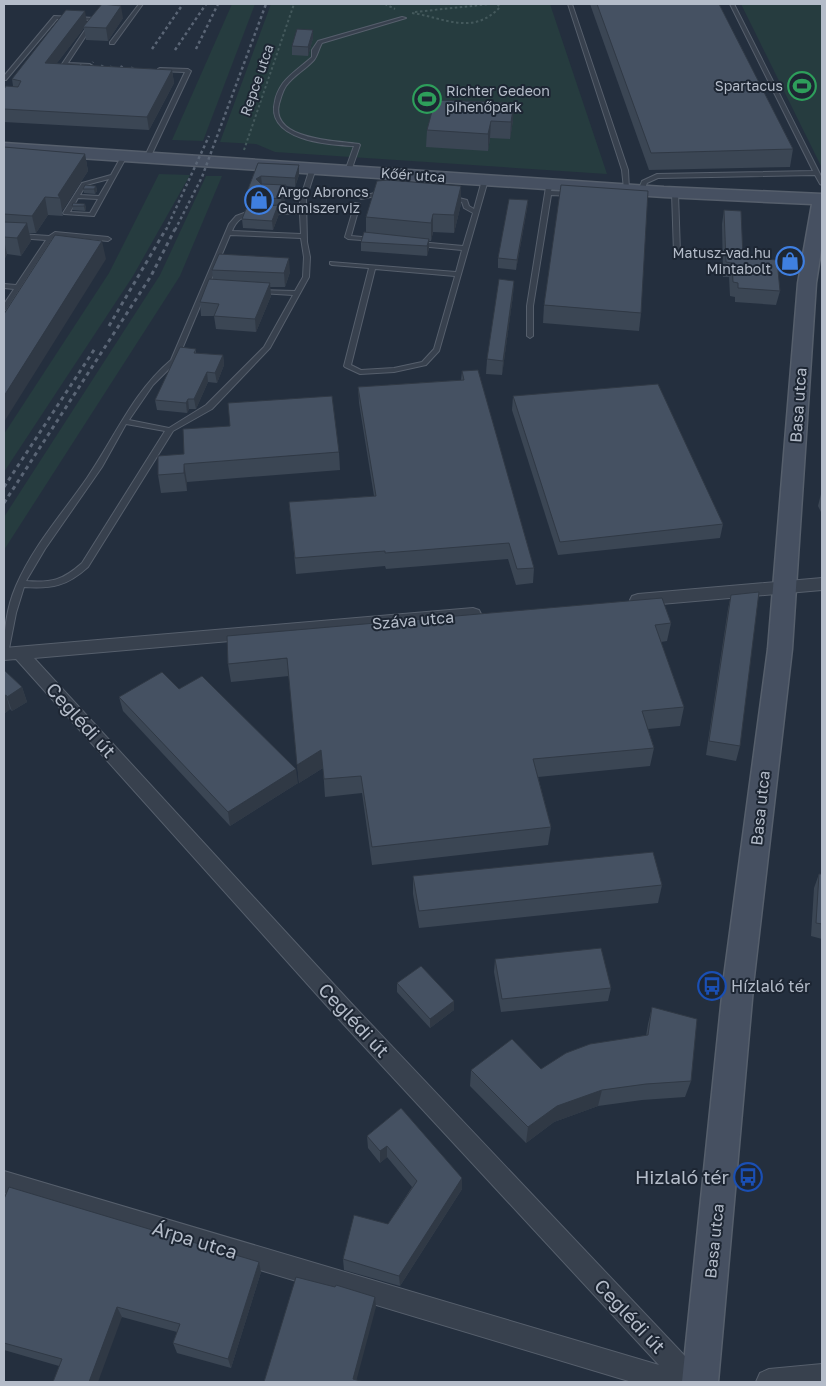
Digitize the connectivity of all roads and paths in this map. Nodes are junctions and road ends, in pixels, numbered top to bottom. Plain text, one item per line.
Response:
1 (141, 4) edge
2 (294, 4) edge
3 (490, 4) edge
4 (497, 4) edge
5 (570, 4) edge
6 (732, 4) edge
7 (100, 12) edge
8 (404, 18) dead end
9 (95, 19) junction
10 (112, 43) dead end
11 (96, 66) edge
12 (153, 69) edge
13 (4, 79) edge
14 (4, 148) edge
15 (124, 156) junction
16 (147, 158) junction
17 (239, 164) junction
18 (313, 168) junction
19 (348, 170) junction
20 (817, 173) junction
21 (113, 176) junction
22 (485, 180) junction
23 (549, 188) junction
24 (270, 190) edge
25 (80, 191) junction
26 (304, 192) junction
27 (105, 193) junction
28 (393, 193) edge
29 (632, 193) junction
30 (675, 193) junction
31 (822, 193) edge
32 (575, 195) edge
33 (361, 197) dead end
34 (442, 197) edge
35 (750, 197) junction
36 (357, 204) dead end
37 (70, 206) joint
38 (302, 212) junction
39 (476, 213) junction
40 (807, 223) edge
41 (228, 233) junction
42 (4, 235) edge
43 (304, 236) junction
44 (50, 238) junction
45 (108, 239) dead end
46 (382, 241) edge
47 (410, 243) edge
48 (466, 248) junction
49 (677, 254) dead end
50 (332, 264) dead end
51 (372, 266) junction
52 (459, 274) junction
53 (4, 286) edge
54 (18, 287) junction
55 (205, 288) junction
56 (214, 289) edge
57 (251, 291) edge
58 (297, 293) junction
59 (4, 309) edge
60 (530, 336) dead end
61 (125, 422) junction
62 (170, 430) junction
63 (22, 584) junction
64 (822, 584) edge
65 (784, 588) junction
66 (620, 602) edge
67 (492, 613) edge
68 (10, 654) edge
69 (4, 1182) edge
70 (822, 1377) edge
71 (674, 1382) edge
72 (692, 1382) edge
73 (700, 1382) edge
74 (769, 1382) edge

1 - 10 lane
2 - 17 path, Repce utca
3 - 4 path
5 - 29 lane
6 - 20 lane
7 - 9 lane
8 - 19 lane
9 - 11 lane
9 - 13 lane
12 - 16 lane
14 - 15 street, Kőér utca
15 - 16 street, Kőér utca
15 - 21 lane
16 - 17 street, Kőér utca
17 - 18 street, Kőér utca
18 - 19 street, Kőér utca
18 - 26 lane
19 - 22 street, Kőér utca
20 - 29 lane
20 - 31 lane
21 - 25 lane
21 - 27 lane
22 - 23 street, Kőér utca
22 - 39 lane
23 - 29 street, Kőér utca
23 - 32 lane
23 - 60 lane
24 - 26 lane
25 - 27 lane
25 - 27 lane
25 - 37 lane
26 - 38 lane
27 - 37 lane
28 - 33 lane
29 - 30 street, Kőér utca
30 - 35 street, Kőér utca
30 - 49 lane
31 - 35 street, Kőér utca
31 - 40 street, Basa utca
34 - 39 lane
35 - 40 street
36 - 46 lane
38 - 41 lane
38 - 43 lane
39 - 48 lane
40 - 65 street, Basa utca
41 - 43 lane
41 - 55 lane
42 - 44 lane
43 - 58 lane
44 - 45 lane
44 - 54 lane
47 - 48 lane
48 - 52 lane
50 - 51 lane
51 - 52 lane
51 - 52 lane
53 - 54 lane
54 - 59 lane
55 - 56 lane
55 - 61 lane
57 - 58 lane
58 - 62 lane
61 - 62 lane
61 - 63 lane
62 - 63 lane
63 - 68 lane
64 - 65 street
65 - 66 street
65 - 73 street, Basa utca
67 - 68 street, Száva utca
68 - 72 street, Ceglédi út
69 - 71 street, Árpa utca
70 - 74 street

